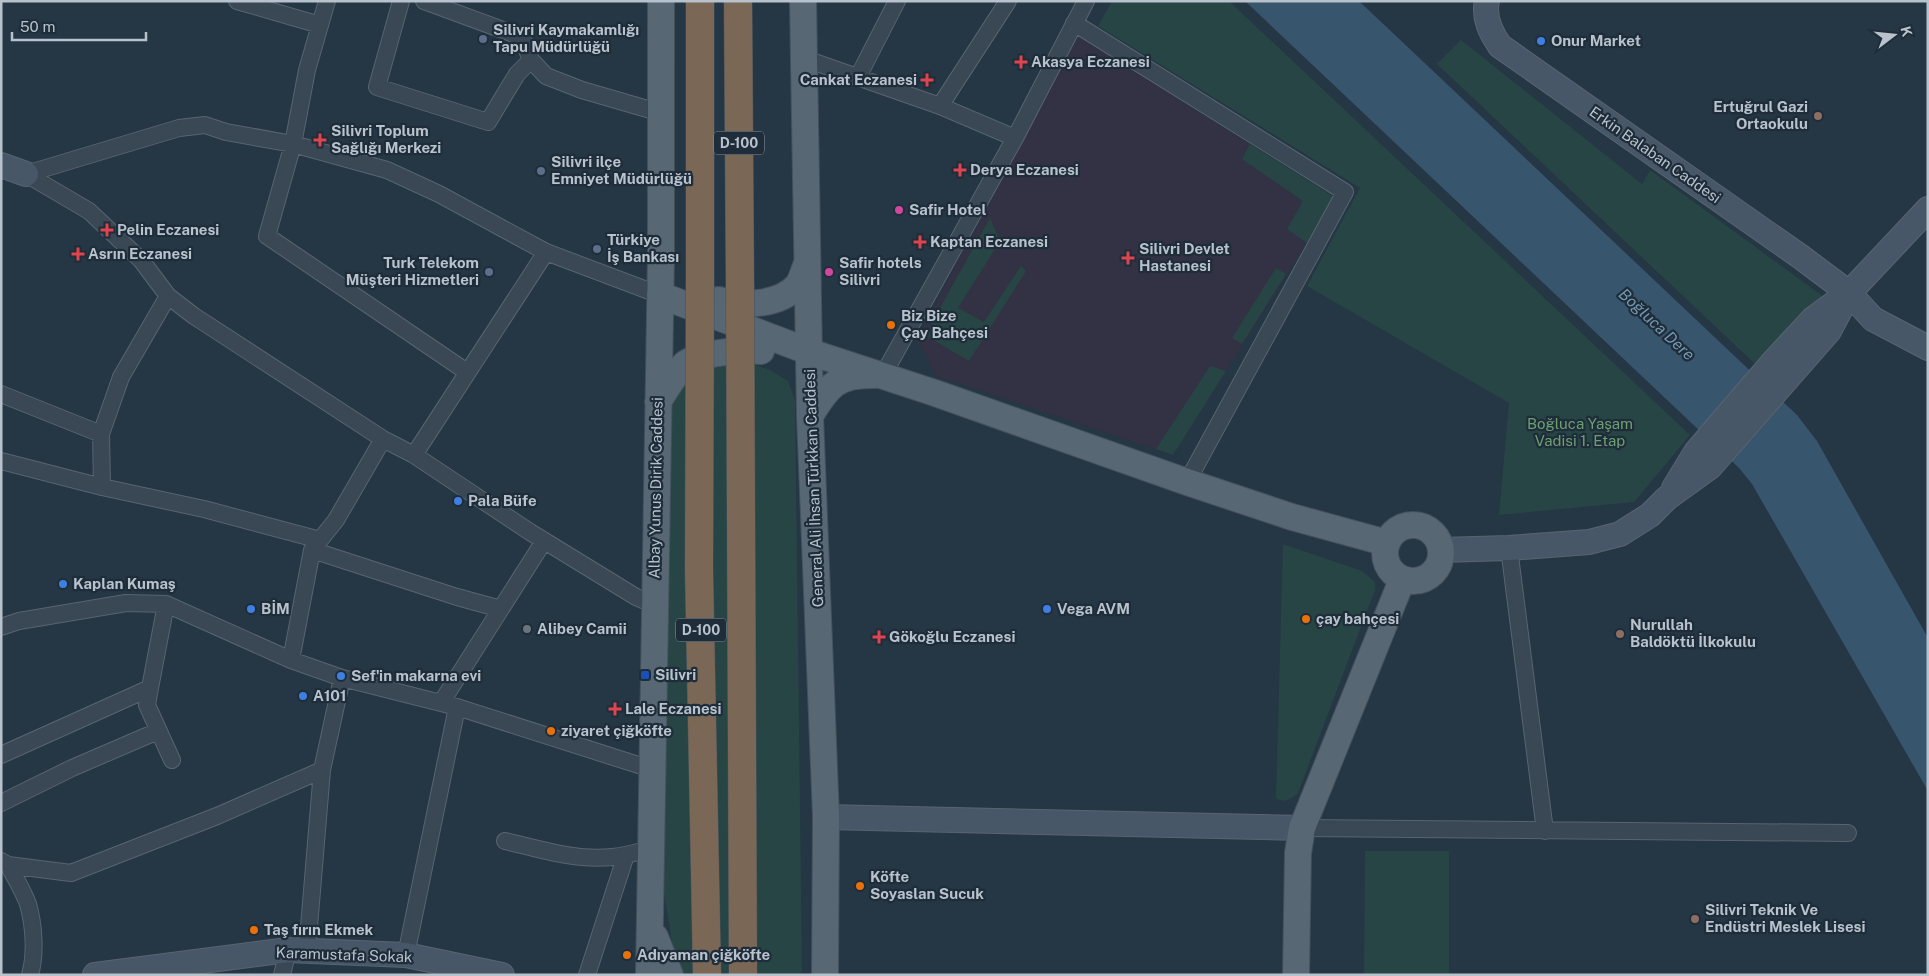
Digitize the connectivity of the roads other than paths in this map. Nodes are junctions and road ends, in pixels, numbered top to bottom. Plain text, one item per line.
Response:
1 (237, 1) edge
2 (327, 1) edge
3 (401, 1) edge
4 (424, 1) edge
5 (700, 1) edge
6 (738, 1) edge
7 (803, 1) edge
8 (897, 1) edge
9 (1008, 1) edge
10 (1086, 1) edge
11 (1487, 1) edge
12 (657, 2) edge
13 (1074, 23) junction
14 (320, 25) junction
15 (803, 58) junction
16 (531, 60) junction
17 (858, 77) junction
18 (940, 106) junction
19 (661, 113) junction
20 (1015, 138) junction
21 (293, 144) junction
22 (1, 165) edge
23 (26, 174) junction
24 (1928, 209) edge
25 (546, 252) junction
26 (660, 255) junction
27 (807, 263) junction
28 (1849, 293) junction
29 (660, 295) junction
30 (168, 296) junction
31 (1928, 333) edge
32 (1928, 348) edge
33 (810, 352) junction
34 (467, 372) junction
35 (883, 375) junction
36 (1, 394) edge
37 (658, 402) junction
38 (810, 416) junction
39 (101, 434) junction
40 (384, 440) junction
41 (414, 455) junction
42 (1, 461) edge
43 (1186, 482) junction
44 (102, 487) junction
45 (544, 541) junction
46 (1386, 543) junction
47 (316, 545) junction
48 (1509, 548) junction
49 (1441, 550) junction
50 (1402, 580) junction
51 (166, 604) junction
52 (654, 606) junction
53 (501, 609) junction
54 (1, 618) edge
55 (19, 621) junction
56 (1, 627) edge
57 (290, 660) junction
58 (342, 678) junction
59 (150, 688) junction
60 (441, 703) junction
61 (458, 707) junction
62 (158, 731) junction
63 (1, 755) edge
64 (172, 760) dead end
65 (652, 769) junction
66 (322, 770) junction
67 (1, 803) edge
68 (826, 817) junction
69 (1302, 828) junction
70 (1545, 832) junction
71 (1848, 833) dead end
72 (505, 840) dead end
73 (638, 852) junction
74 (5, 863) edge
75 (649, 922) junction
76 (825, 930) junction
77 (298, 950) junction
78 (406, 955) junction
79 (30, 975) edge
80 (96, 975) edge
81 (282, 975) edge
82 (502, 975) edge
83 (587, 975) edge
84 (649, 975) edge
85 (670, 975) edge
86 (706, 975) edge
87 (743, 975) edge
88 (810, 975) edge
89 (825, 975) edge
90 (1296, 975) edge

1 - 14 street
2 - 14 street
3 - 16 street
4 - 16 street
5 - 86 highway, D-100, bridge
6 - 87 highway, D-100, bridge
7 - 15 main road, General Ali İhsan Türkkan Caddesi
8 - 17 street
9 - 18 street
10 - 13 street
11 - 28 street, Erkin Balaban Caddesi
12 - 19 main road, Albay Yunus Dirik Caddesi
13 - 20 street
13 - 43 street
14 - 21 street
15 - 17 street
15 - 27 main road, General Ali İhsan Türkkan Caddesi
16 - 19 street
17 - 18 street
18 - 20 street
19 - 26 main road, Albay Yunus Dirik Caddesi
20 - 35 street
21 - 23 street
21 - 25 street
21 - 34 street
22 - 23 street
23 - 30 street
24 - 28 street
25 - 29 street
25 - 34 street
26 - 27 main road
26 - 29 main road, Albay Yunus Dirik Caddesi
27 - 33 main road, General Ali İhsan Türkkan Caddesi
28 - 31 street, Erkin Balaban Caddesi
28 - 32 street, Erkin Balaban Caddesi
28 - 48 street
29 - 33 main road
29 - 37 main road, Albay Yunus Dirik Caddesi
30 - 39 street
30 - 40 street
33 - 35 main road
33 - 38 main road, General Ali İhsan Türkkan Caddesi
34 - 41 street
35 - 38 main road
35 - 43 main road
36 - 39 street
37 - 38 main road
37 - 52 main road, Albay Yunus Dirik Caddesi
38 - 68 main road, General Ali İhsan Türkkan Caddesi
39 - 44 street
40 - 41 street
40 - 47 street
41 - 45 street
42 - 44 street
43 - 46 main road
44 - 47 street
45 - 52 street
45 - 53 street
46 - 49 main road
46 - 50 main road
47 - 53 street
47 - 57 street
48 - 49 street
48 - 70 street
49 - 50 main road
50 - 69 main road
51 - 55 street
51 - 57 street
51 - 59 street
52 - 65 main road, Albay Yunus Dirik Caddesi
53 - 60 street
54 - 55 street
55 - 56 street
57 - 58 street
58 - 60 street
58 - 66 street
59 - 62 street
59 - 63 street
60 - 61 street
61 - 65 street
61 - 78 street
62 - 64 street
62 - 67 street
65 - 73 main road, Albay Yunus Dirik Caddesi
66 - 74 street
66 - 77 street
68 - 69 street
68 - 76 main road, General Ali İhsan Türkkan Caddesi
69 - 70 street
69 - 90 main road
70 - 71 street
72 - 73 street
73 - 75 main road, Albay Yunus Dirik Caddesi
73 - 83 street
74 - 79 street
75 - 84 main road, Albay Yunus Dirik Caddesi
75 - 85 main road
76 - 88 main road
76 - 89 main road, General Ali İhsan Türkkan Caddesi
77 - 78 street, Karamustafa Sokak
77 - 80 street, Karamustafa Sokak
77 - 81 street
78 - 82 street, Karamustafa Sokak

